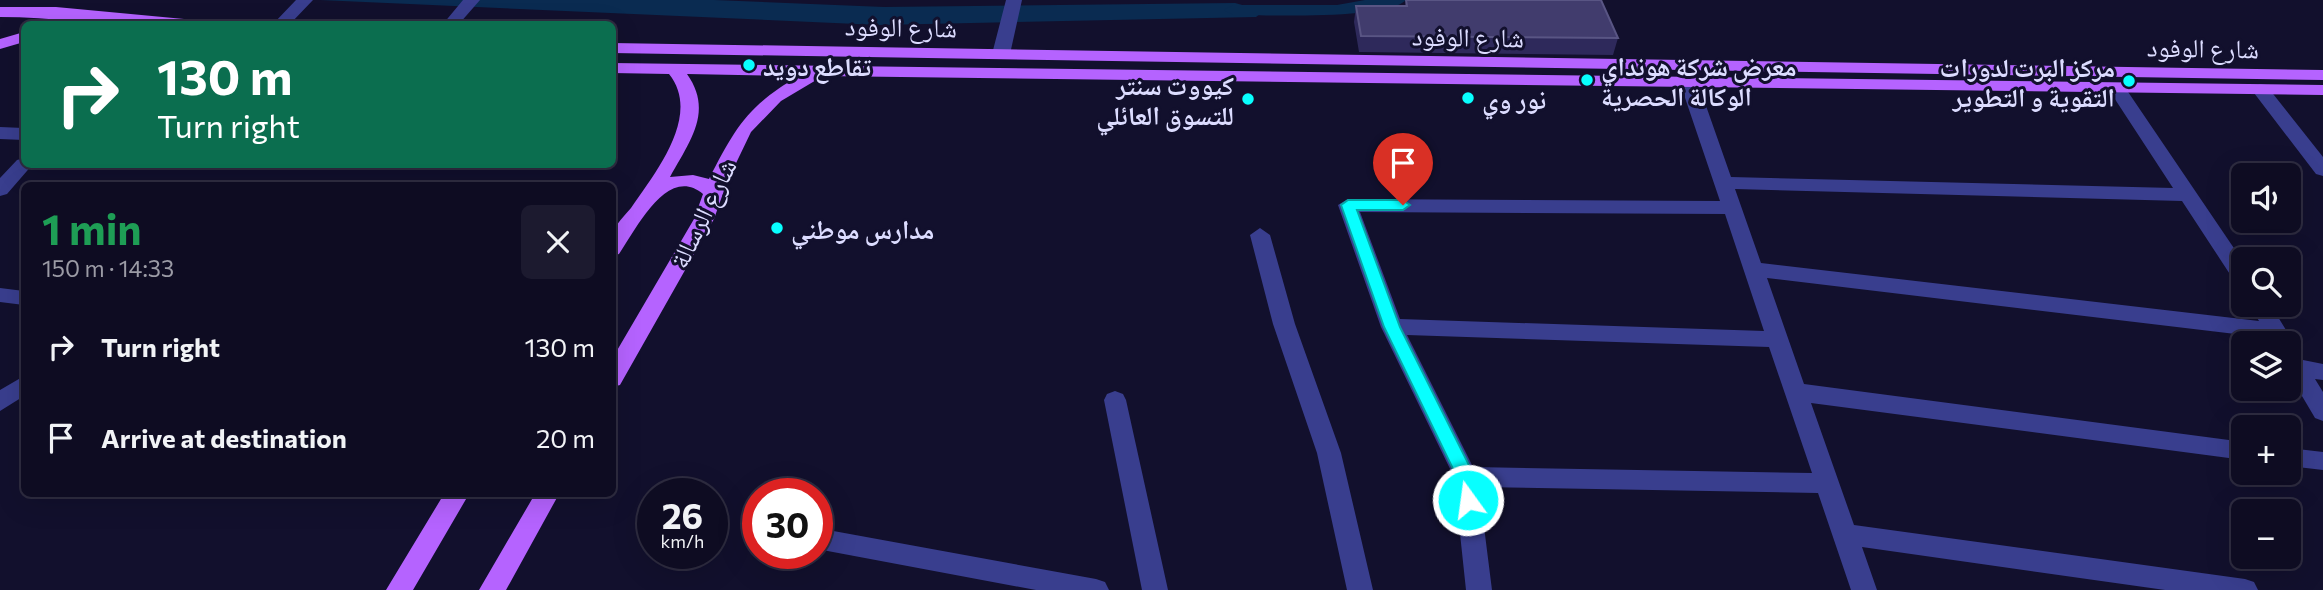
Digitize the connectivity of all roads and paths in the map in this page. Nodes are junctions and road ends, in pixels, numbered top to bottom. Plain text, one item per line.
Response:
1 (1013, 1) edge
2 (302, 3) edge
3 (0, 12) edge
4 (33, 21) edge
5 (148, 21) edge
6 (284, 21) edge
7 (21, 38) edge
8 (0, 46) edge
9 (616, 48) edge
10 (21, 50) edge
11 (1001, 54) junction
12 (616, 68) edge
13 (674, 69) junction
14 (817, 72) junction
15 (2323, 75) edge
16 (1689, 83) junction
17 (2116, 87) junction
18 (2260, 89) junction
19 (2323, 90) edge
20 (0, 134) edge
21 (21, 134) edge
22 (21, 167) edge
23 (2323, 170) edge
24 (1723, 183) junction
25 (654, 189) junction
26 (0, 190) edge
27 (713, 192) junction
28 (2189, 194) junction
29 (1732, 208) junction
30 (1260, 235) dead end
31 (616, 243) edge
32 (2231, 260) edge
33 (1753, 268) junction
34 (0, 295) edge
35 (21, 298) edge
36 (1392, 327) junction
37 (2234, 331) edge
38 (1777, 339) junction
39 (2301, 364) edge
40 (616, 372) edge
41 (2323, 372) edge
42 (2301, 376) edge
43 (21, 387) edge
44 (1796, 392) junction
45 (1115, 400) dead end
46 (0, 402) edge
47 (2323, 412) edge
48 (2231, 449) edge
49 (2301, 458) edge
50 (2323, 461) edge
51 (1466, 477) junction
52 (1827, 484) junction
53 (455, 497) edge
54 (545, 497) edge
55 (1844, 534) junction
56 (833, 541) edge
57 (399, 590) edge
58 (492, 590) edge
59 (1096, 590) edge
60 (1155, 590) edge
61 (1360, 590) edge
62 (1479, 590) edge
63 (1864, 590) edge
64 (2245, 590) edge

1 - 11 street
2 - 6 street
3 - 4 main road
3 - 5 main road
7 - 8 main road
8 - 10 main road
9 - 11 main road, شارع الوفود
11 - 15 main road, شارع الوفود
12 - 13 main road, شارع الوفود
13 - 14 main road, شارع الوفود
13 - 25 main road, شارع الرسالة
14 - 16 main road, شارع الوفود
14 - 27 main road, شارع الرسالة
16 - 17 main road, شارع الوفود
16 - 24 street
17 - 18 main road, شارع الوفود
17 - 28 street
18 - 19 main road, شارع الوفود
18 - 23 street
20 - 21 street
22 - 26 street
24 - 28 street
24 - 29 street
25 - 27 main road
25 - 31 main road, شارع الرسالة
27 - 40 main road, شارع الرسالة
28 - 32 street
29 - 33 street
29 - 36 street
30 - 61 street
33 - 37 street
33 - 38 street
34 - 35 street
36 - 38 street
36 - 51 street
38 - 44 street
39 - 41 street
42 - 47 street
43 - 46 street
44 - 48 street
44 - 52 street
45 - 60 street
49 - 50 street
51 - 52 street
51 - 62 street
52 - 55 street
53 - 57 main road
54 - 58 main road
55 - 63 street
55 - 64 street
56 - 59 street

